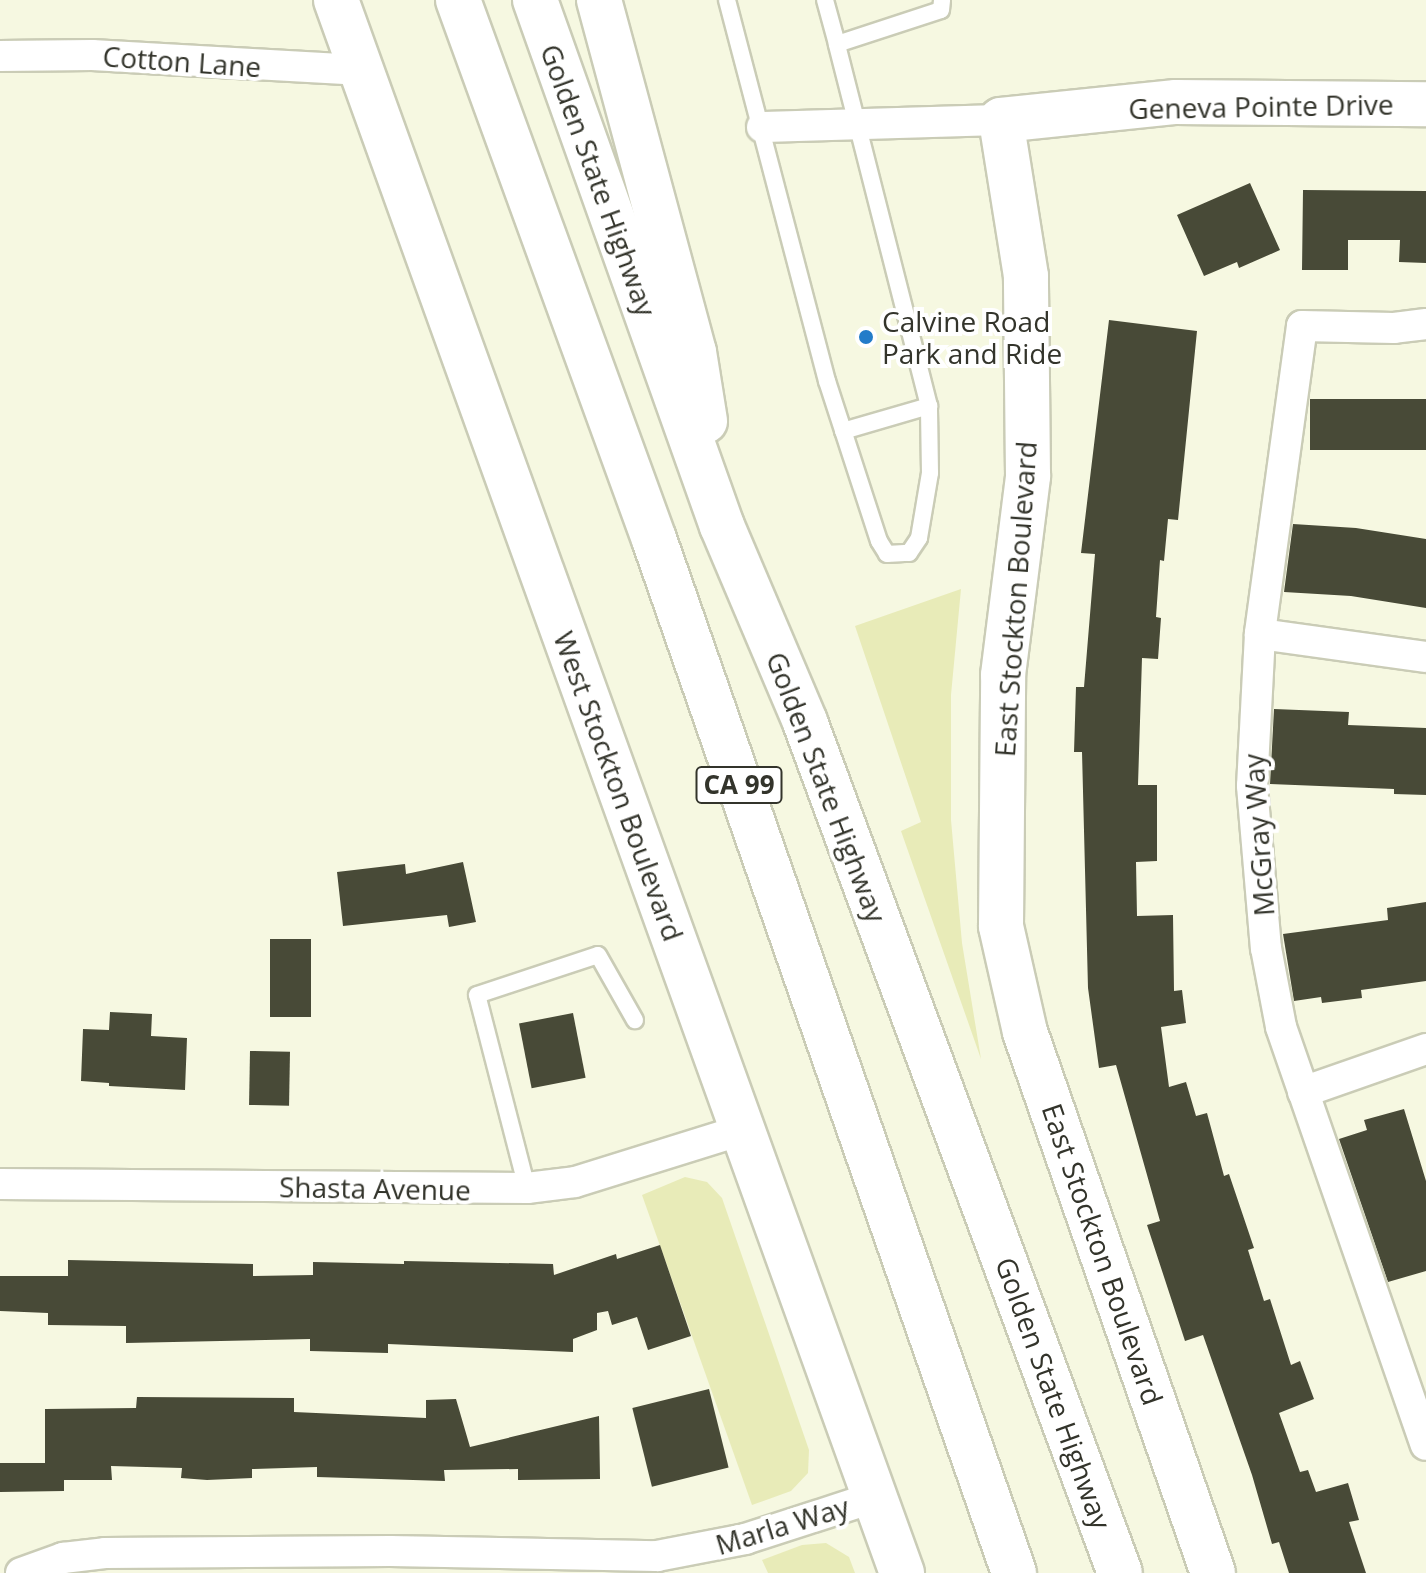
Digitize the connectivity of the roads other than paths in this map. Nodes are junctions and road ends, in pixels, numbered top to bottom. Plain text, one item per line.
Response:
1 (336, 0) edge
2 (458, 0) edge
3 (535, 0) edge
4 (599, 0) edge
5 (727, 0) edge
6 (825, 0) edge
7 (942, 0) edge
8 (837, 44) junction
9 (0, 56) edge
10 (363, 70) junction
11 (1426, 104) edge
12 (1001, 120) junction
13 (856, 124) junction
14 (762, 127) junction
15 (1426, 324) edge
16 (929, 406) junction
17 (843, 431) junction
18 (722, 526) junction
19 (1260, 634) junction
20 (1426, 657) edge
21 (635, 1020) dead end
22 (1426, 1049) edge
23 (1303, 1092) junction
24 (742, 1130) junction
25 (0, 1184) edge
26 (527, 1188) junction
27 (1426, 1445) edge
28 (875, 1497) junction
29 (21, 1573) edge
30 (902, 1573) edge
31 (1014, 1573) edge
32 (1120, 1573) edge
33 (1213, 1573) edge

1 - 10 main road, West Stockton Boulevard
2 - 31 main road, CA 99
3 - 18 main road, Golden State Highway / CA 99
4 - 18 main road
5 - 14 lane
6 - 8 lane
7 - 8 lane
8 - 13 lane
9 - 10 street, Cotton Lane
10 - 24 main road, West Stockton Boulevard
11 - 12 main road, Geneva Pointe Drive
12 - 13 street
12 - 33 main road, East Stockton Boulevard
13 - 14 street
13 - 16 lane
14 - 17 lane
15 - 19 street, McGray Way
16 - 17 lane
16 - 17 lane
18 - 32 main road, Golden State Highway / CA 99
19 - 20 street
19 - 23 street, McGray Way
21 - 26 lane
22 - 23 street
23 - 27 street, McGray Way
24 - 26 street, Shasta Avenue
24 - 28 main road, West Stockton Boulevard
25 - 26 street, Shasta Avenue
28 - 29 street, Marla Way
28 - 30 main road, West Stockton Boulevard

